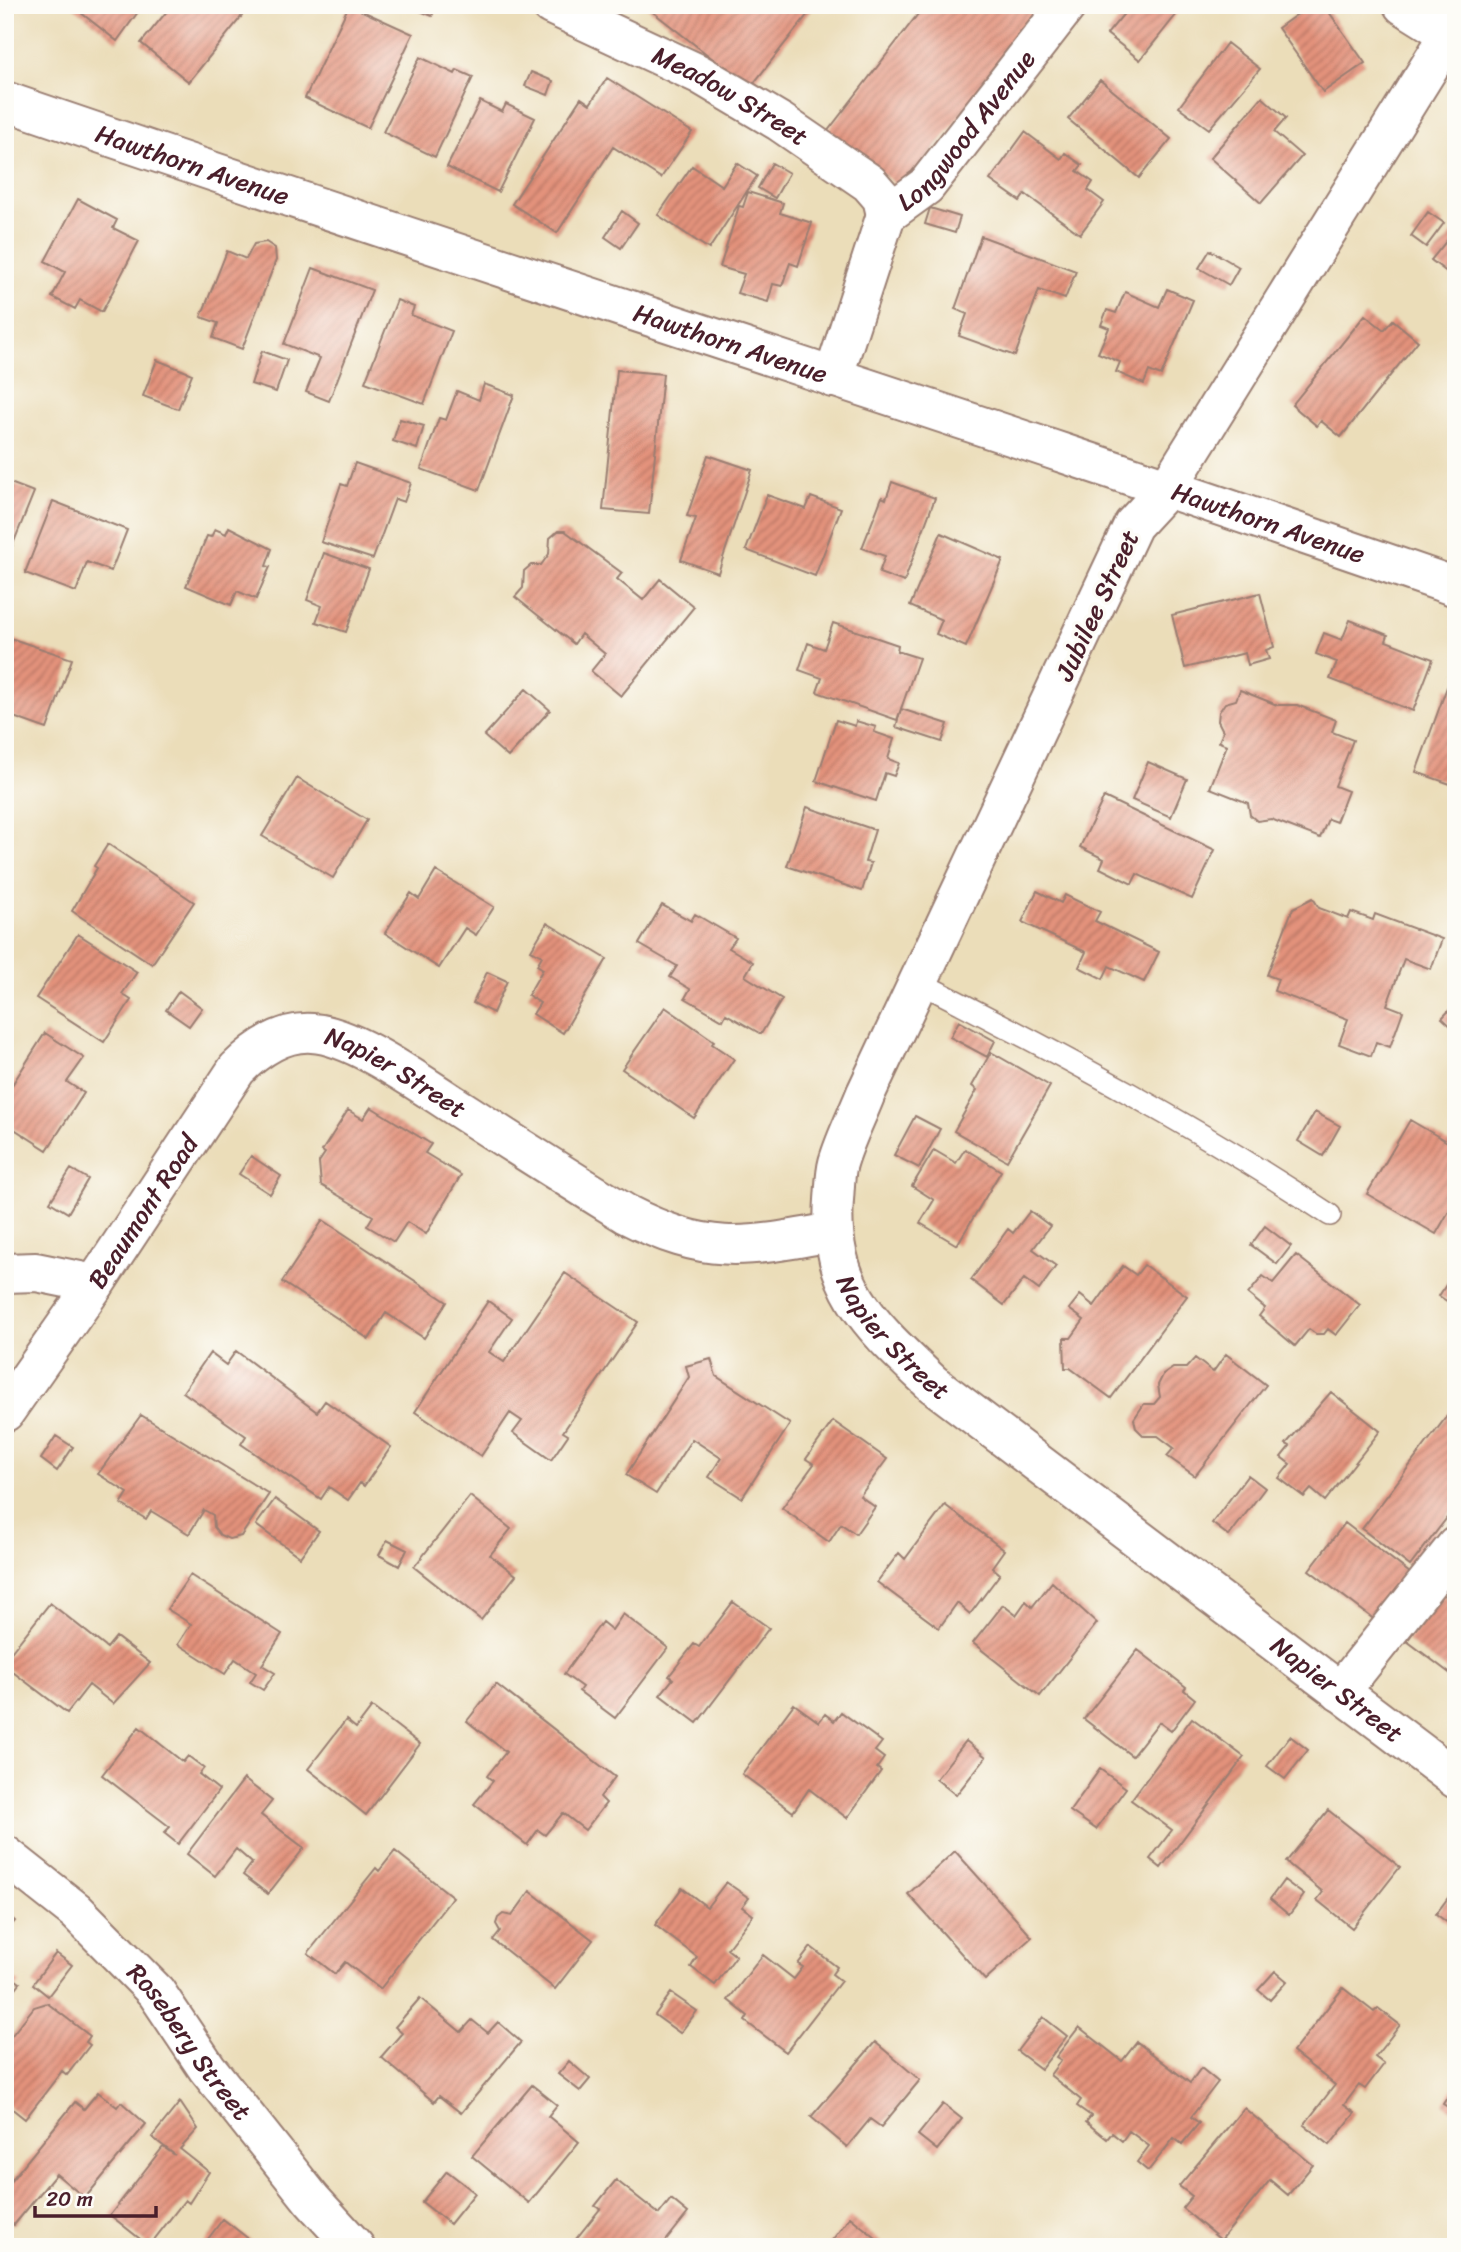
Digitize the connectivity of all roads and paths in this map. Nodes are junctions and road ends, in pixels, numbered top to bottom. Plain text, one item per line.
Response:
1 (551, 5) edge
2 (1067, 5) edge
3 (1403, 5) edge
4 (1454, 32) edge
5 (5, 101) edge
6 (886, 215) junction
7 (833, 378) junction
8 (1168, 487) junction
9 (1456, 587) edge
10 (919, 982) junction
11 (297, 1035) joint
12 (1330, 1215) dead end
13 (832, 1232) junction
14 (5, 1273) edge
15 (95, 1284) junction
16 (5, 1412) edge
17 (1456, 1546) edge
18 (1340, 1692) junction
19 (1456, 1779) edge
20 (5, 1855) edge
21 (355, 2247) edge

1 - 6 street, Meadow Street
2 - 6 street, Longwood Avenue
3 - 4 street
4 - 8 street, Jubilee Street
5 - 7 street, Hawthorn Avenue
6 - 7 street, Longwood Avenue
7 - 8 street, Hawthorn Avenue
8 - 9 street, Hawthorn Avenue
8 - 10 street, Jubilee Street
10 - 12 lane
10 - 13 street, Jubilee Street
11 - 13 street, Napier Street
11 - 15 street, Beaumont Road
13 - 18 street, Napier Street
14 - 15 street
15 - 16 street, Beaumont Road
17 - 18 street
18 - 19 street, Napier Street
20 - 21 street, Rosebery Street

